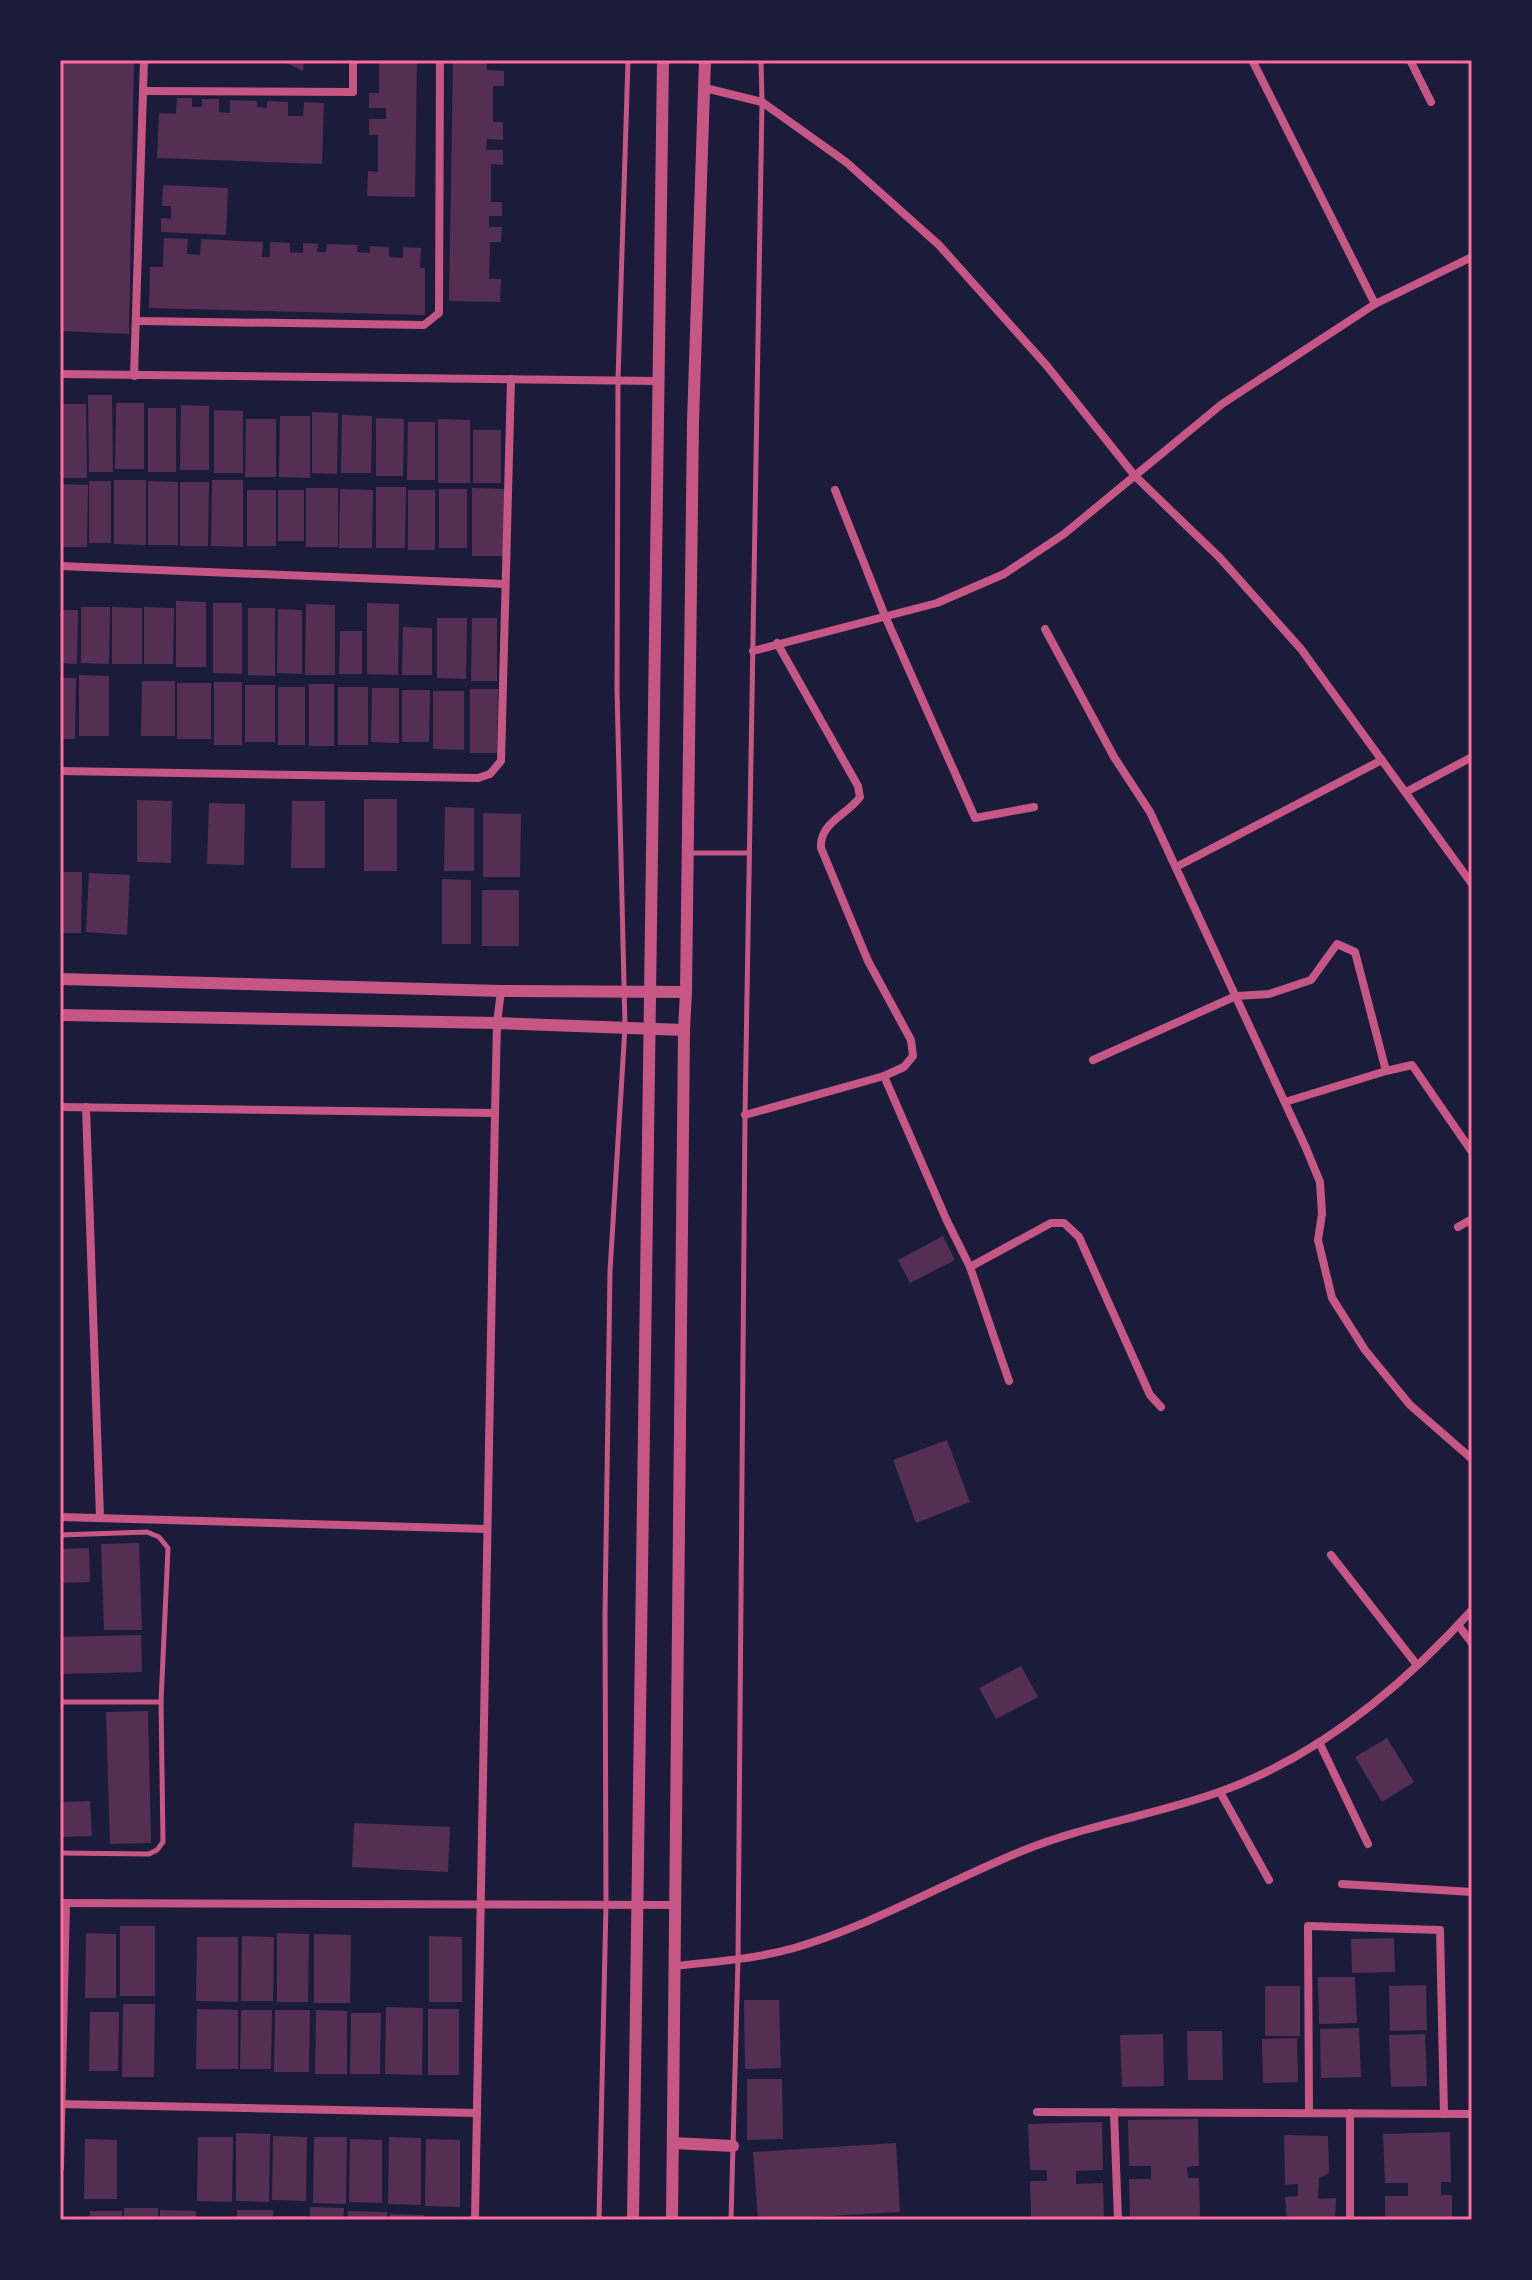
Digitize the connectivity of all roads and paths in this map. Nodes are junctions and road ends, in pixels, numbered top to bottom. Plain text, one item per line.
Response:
1 (144, 60) edge
2 (353, 60) edge
3 (440, 60) edge
4 (628, 60) edge
5 (663, 60) edge
6 (705, 60) edge
7 (761, 60) edge
8 (1252, 60) edge
9 (1410, 60) edge
10 (705, 88) junction
11 (143, 91) junction
12 (762, 102) junction
13 (1431, 102) dead end
14 (1472, 257) edge
15 (1375, 304) junction
16 (138, 321) junction
17 (60, 374) edge
18 (134, 376) junction
19 (511, 379) junction
20 (618, 380) junction
21 (658, 381) junction
22 (1135, 476) junction
23 (835, 490) dead end
24 (60, 566) edge
25 (505, 584) junction
26 (885, 616) junction
27 (1045, 629) dead end
28 (777, 643) junction
29 (753, 651) junction
30 (1472, 757) edge
31 (1382, 760) junction
32 (60, 771) edge
33 (1406, 792) junction
34 (1034, 807) dead end
35 (688, 853) junction
36 (749, 853) junction
37 (1176, 867) junction
38 (1472, 884) edge
39 (60, 979) edge
40 (501, 991) junction
41 (626, 991) junction
42 (651, 992) junction
43 (686, 992) junction
44 (1236, 996) junction
45 (60, 1015) edge
46 (497, 1023) junction
47 (625, 1027) junction
48 (649, 1028) junction
49 (684, 1030) junction
50 (1093, 1060) dead end
51 (1386, 1071) junction
52 (884, 1076) junction
53 (1285, 1102) junction
54 (60, 1107) edge
55 (86, 1107) junction
56 (495, 1113) junction
57 (745, 1115) junction
58 (1472, 1152) edge
59 (1472, 1219) edge
60 (1458, 1227) dead end
61 (970, 1267) junction
62 (1009, 1381) dead end
63 (1161, 1407) dead end
64 (1472, 1459) edge
65 (60, 1517) edge
66 (100, 1518) junction
67 (487, 1529) junction
68 (60, 1535) edge
69 (1331, 1555) dead end
70 (1472, 1610) edge
71 (1458, 1625) junction
72 (1472, 1643) edge
73 (1417, 1665) junction
74 (60, 1702) edge
75 (161, 1702) junction
76 (1319, 1742) junction
77 (1220, 1792) junction
78 (1368, 1844) dead end
79 (60, 1853) edge
80 (1269, 1880) dead end
81 (1342, 1884) dead end
82 (1472, 1892) edge
83 (63, 1903) edge
84 (480, 1904) junction
85 (606, 1904) junction
86 (637, 1905) junction
87 (676, 1905) junction
88 (738, 1959) junction
89 (674, 1966) junction
90 (61, 2104) edge
91 (1037, 2112) dead end
92 (1114, 2112) junction
93 (477, 2113) junction
94 (1309, 2113) junction
95 (1350, 2113) junction
96 (1444, 2114) junction
97 (1472, 2114) edge
98 (673, 2143) junction
99 (733, 2146) junction
100 (60, 2167) edge
101 (1350, 2219) edge
102 (475, 2220) edge
103 (599, 2220) edge
104 (633, 2220) edge
105 (672, 2220) edge
106 (731, 2220) edge
107 (1118, 2220) edge

1 - 11 street
2 - 11 street
3 - 16 street
4 - 20 lane
5 - 21 street
6 - 10 street
7 - 12 lane
8 - 15 street
9 - 13 street
10 - 12 street
10 - 35 street
11 - 16 street
12 - 22 street
12 - 29 lane
14 - 15 street
15 - 22 street
16 - 18 street
17 - 18 street
18 - 19 street
19 - 20 street
19 - 25 street
20 - 21 street
20 - 41 lane
21 - 42 street
22 - 26 street
22 - 31 street
23 - 26 street
24 - 25 street
25 - 32 street
26 - 28 street
26 - 34 street
27 - 37 street
28 - 29 street
28 - 52 street
29 - 36 lane
30 - 33 street
31 - 33 street
31 - 37 street
33 - 38 street
35 - 36 lane
35 - 43 street
36 - 57 lane
37 - 44 street
39 - 40 street
40 - 41 street
40 - 46 street
41 - 42 street
41 - 47 lane
42 - 43 street
42 - 48 street
43 - 49 street
44 - 50 street
44 - 51 street
44 - 53 street
45 - 46 street
46 - 47 street
46 - 56 street
47 - 48 street
47 - 85 lane
48 - 49 street
48 - 86 street
49 - 87 street
51 - 53 street
51 - 58 street
52 - 57 street
52 - 61 street
53 - 64 street
54 - 55 street
55 - 56 street
55 - 66 street
56 - 67 street
57 - 88 lane
59 - 60 street
61 - 62 street
61 - 63 street
65 - 66 street
66 - 67 street
67 - 84 street
68 - 75 lane
69 - 73 street
70 - 71 street
71 - 72 street
71 - 73 street
73 - 76 street
74 - 75 lane
75 - 79 lane
76 - 77 street
76 - 78 street
77 - 80 street
77 - 88 street
81 - 82 street
83 - 84 street
83 - 90 street
84 - 85 street
84 - 93 street
85 - 86 street
85 - 103 lane
86 - 87 street
86 - 104 street
87 - 89 street
88 - 89 street
88 - 99 lane
89 - 98 street
90 - 93 street
90 - 100 street
91 - 92 street
92 - 94 street
92 - 107 street
93 - 102 street
94 - 95 street
94 - 96 street
95 - 96 street
95 - 101 street
96 - 97 street
98 - 99 street
98 - 105 street
99 - 106 lane

